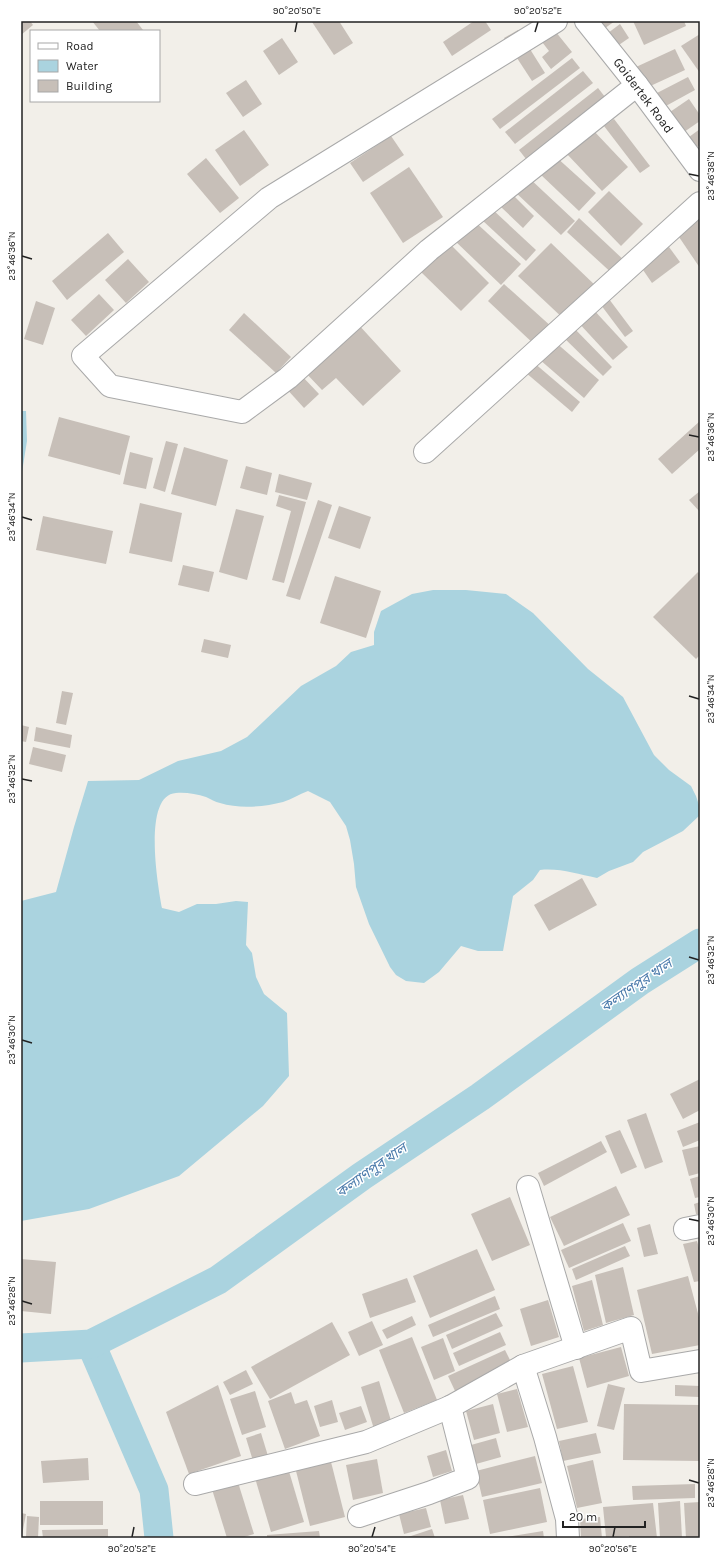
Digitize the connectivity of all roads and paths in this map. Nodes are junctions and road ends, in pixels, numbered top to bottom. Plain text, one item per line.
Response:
1 (556, 21) edge
2 (586, 21) edge
3 (638, 84) junction
4 (700, 170) edge
5 (700, 203) edge
6 (425, 452) dead end
7 (528, 1187) dead end
8 (576, 1348) junction
9 (700, 1361) edge
10 (524, 1366) junction
11 (450, 1407) junction
12 (195, 1484) dead end
13 (359, 1516) dead end
14 (568, 1538) edge

1 - 3 street
2 - 3 street, Goidertek Road
3 - 4 street, Goidertek Road
5 - 6 street
7 - 8 street
8 - 9 street
8 - 10 street
10 - 11 street
10 - 14 street
11 - 12 street
11 - 13 street

